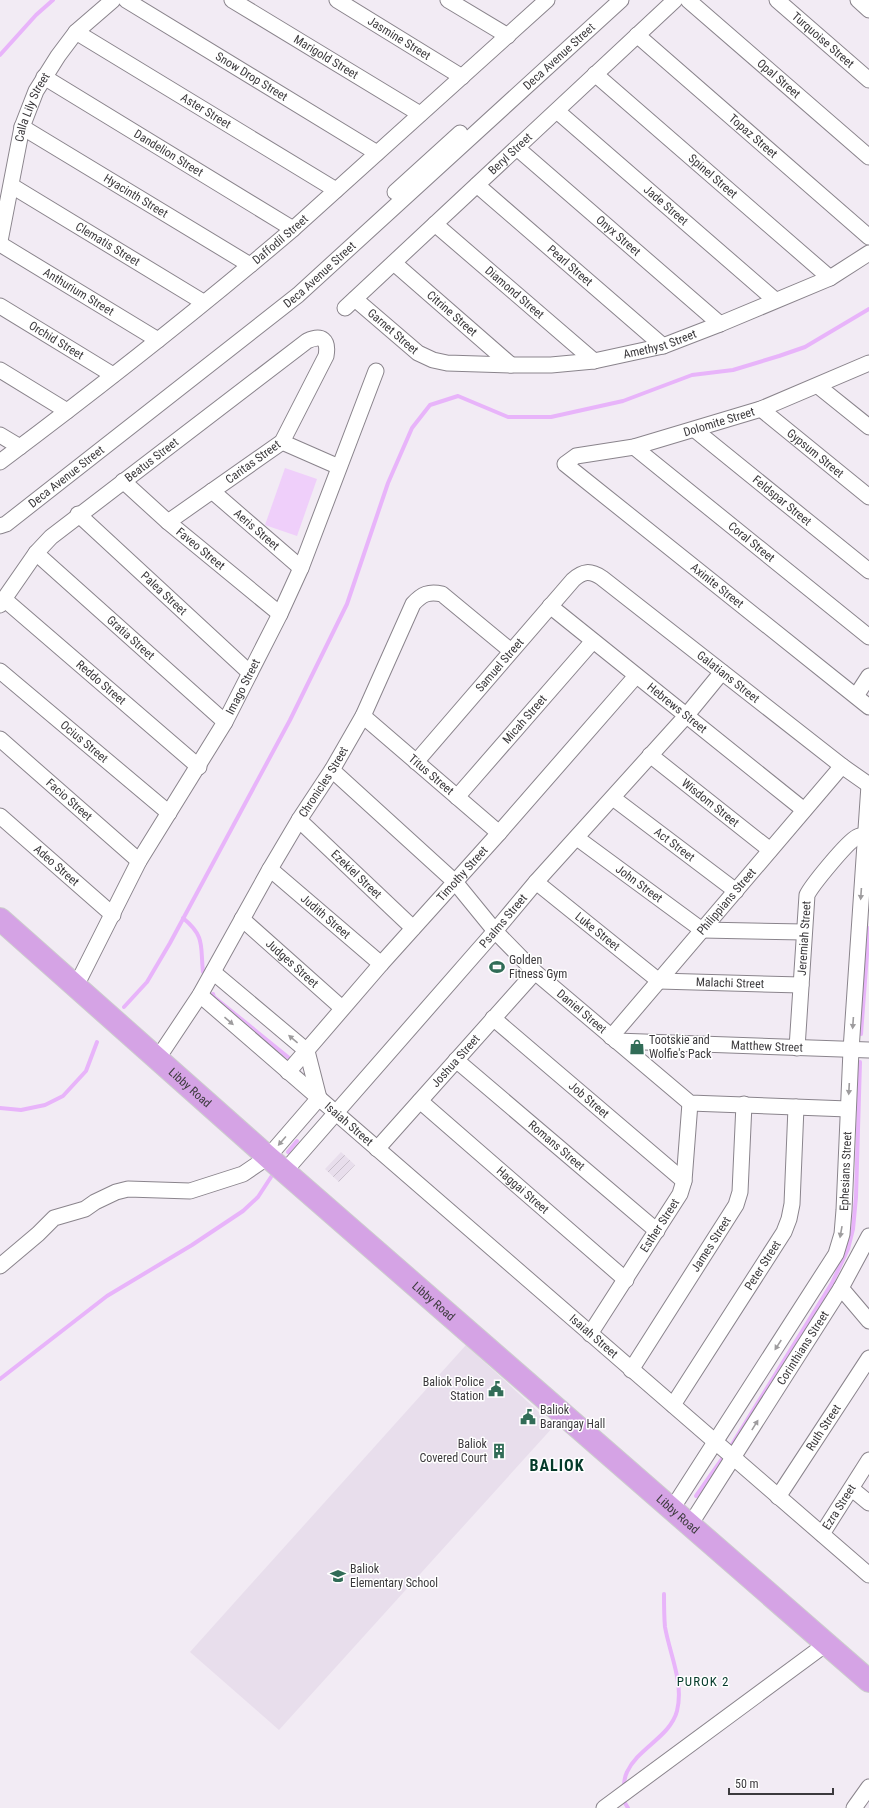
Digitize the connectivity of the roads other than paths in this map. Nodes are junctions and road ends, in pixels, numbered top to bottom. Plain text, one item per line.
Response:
1 (113, 0) edge
2 (126, 0) edge
3 (232, 0) edge
4 (337, 0) edge
5 (448, 0) edge
6 (547, 0) edge
7 (605, 0) edge
8 (621, 0) edge
9 (675, 0) edge
10 (688, 0) edge
11 (777, 0) edge
12 (858, 0) edge
13 (869, 10) edge
14 (76, 32) junction
15 (637, 35) junction
16 (508, 36) junction
17 (558, 51) junction
18 (595, 74) junction
19 (44, 77) junction
20 (462, 77) junction
21 (869, 80) edge
22 (557, 110) junction
23 (420, 114) junction
24 (22, 126) junction
25 (517, 148) junction
26 (376, 153) junction
27 (869, 157) edge
28 (477, 185) junction
29 (12, 186) junction
30 (336, 190) junction
31 (435, 224) junction
32 (293, 229) junction
33 (869, 237) edge
34 (0, 241) edge
35 (0, 244) edge
36 (869, 253) edge
37 (394, 263) junction
38 (250, 265) junction
39 (830, 278) junction
40 (775, 300) junction
41 (203, 302) junction
42 (350, 303) joint
43 (0, 306) edge
44 (720, 324) junction
45 (322, 339) joint
46 (158, 340) junction
47 (662, 346) junction
48 (433, 360) joint
49 (594, 362) junction
50 (869, 363) edge
51 (511, 365) junction
52 (0, 370) edge
53 (376, 371) dead end
54 (113, 375) junction
55 (818, 386) junction
56 (760, 410) junction
57 (67, 411) junction
58 (869, 427) edge
59 (695, 430) junction
60 (0, 435) edge
61 (282, 442) junction
62 (20, 447) junction
63 (634, 448) junction
64 (88, 454) junction
65 (0, 462) edge
66 (565, 464) joint
67 (338, 467) junction
68 (123, 481) junction
69 (212, 491) junction
70 (869, 497) edge
71 (78, 514) junction
72 (0, 516) edge
73 (168, 522) junction
74 (0, 526) edge
75 (36, 553) junction
76 (300, 568) junction
77 (869, 571) edge
78 (586, 572) joint
79 (2, 602) edge
80 (550, 606) junction
81 (280, 614) junction
82 (869, 638) edge
83 (593, 641) junction
84 (511, 651) junction
85 (0, 671) edge
86 (722, 672) junction
87 (250, 673) junction
88 (636, 676) junction
89 (869, 676) edge
90 (856, 696) junction
91 (869, 707) edge
92 (363, 716) junction
93 (686, 716) junction
94 (225, 722) junction
95 (0, 738) edge
96 (650, 755) junction
97 (416, 762) junction
98 (842, 766) junction
99 (199, 767) junction
100 (332, 770) junction
101 (869, 785) edge
102 (457, 797) junction
103 (613, 798) junction
104 (804, 810) junction
105 (169, 813) junction
106 (0, 816) edge
107 (299, 820) junction
108 (499, 833) junction
109 (867, 835) edge
110 (577, 838) junction
111 (770, 850) junction
112 (139, 861) junction
113 (270, 869) junction
114 (455, 882) junction
115 (536, 882) junction
116 (736, 891) junction
117 (112, 916) junction
118 (0, 919) edge
119 (242, 919) junction
120 (413, 928) junction
121 (702, 930) junction
122 (495, 931) junction
123 (804, 932) junction
124 (381, 964) junction
125 (213, 972) junction
126 (535, 972) junction
127 (659, 981) junction
128 (801, 985) junction
129 (76, 986) junction
130 (200, 995) junction
131 (342, 1008) junction
132 (493, 1018) junction
133 (613, 1039) junction
134 (797, 1048) junction
135 (851, 1050) junction
136 (869, 1050) edge
137 (307, 1051) junction
138 (158, 1058) junction
139 (456, 1060) junction
140 (288, 1072) junction
141 (319, 1098) junction
142 (420, 1101) junction
143 (690, 1103) junction
144 (744, 1104) junction
145 (796, 1107) junction
146 (848, 1109) junction
147 (335, 1113) junction
148 (377, 1149) junction
149 (268, 1157) junction
150 (285, 1170) junction
151 (684, 1181) junction
152 (657, 1231) junction
153 (869, 1236) edge
154 (0, 1266) edge
155 (626, 1280) junction
156 (841, 1288) junction
157 (869, 1321) edge
158 (590, 1334) junction
159 (869, 1358) edge
160 (631, 1370) junction
161 (673, 1406) junction
162 (715, 1442) junction
163 (734, 1458) junction
164 (869, 1460) edge
165 (852, 1488) junction
166 (778, 1496) junction
167 (869, 1503) edge
168 (672, 1509) junction
169 (690, 1525) junction
170 (822, 1534) junction
171 (869, 1575) edge
172 (826, 1644) junction
173 (869, 1681) edge
174 (869, 1787) edge
175 (604, 1808) edge
176 (854, 1808) edge

1 - 14 street, Calla Lily Street
2 - 26 street, Snow Drop Street
3 - 23 street, Marigold Street
4 - 20 street, Jasmine Street
5 - 16 street
6 - 16 street, Daffodil Street
7 - 17 street, Deca Avenue Street
8 - 17 street, Deca Avenue Street
9 - 15 street, Beryl Street
10 - 27 street, Opal Street
11 - 21 street, Turquoise Street
12 - 13 street
14 - 19 street, Calla Lily Street
14 - 30 street, Aster Street
15 - 18 street, Beryl Street
15 - 33 street, Topaz Street
16 - 20 street, Daffodil Street
17 - 64 street, Deca Avenue Street
18 - 22 street, Beryl Street
18 - 39 street, Spinel Street
19 - 24 street, Calla Lily Street
19 - 32 street, Dandelion Street
20 - 23 street, Daffodil Street
22 - 25 street, Beryl Street
22 - 40 street, Jade Street
23 - 26 street, Daffodil Street
24 - 29 street, Calla Lily Street
24 - 38 street, Hyacinth Street
25 - 28 street, Beryl Street
25 - 44 street, Onyx Street
26 - 30 street, Daffodil Street
28 - 31 street, Beryl Street
28 - 47 street, Pearl Street
29 - 34 street, Calla Lily Street
29 - 41 street, Clematis Street
30 - 32 street, Daffodil Street
31 - 37 street, Beryl Street
31 - 49 street, Diamond Street
32 - 38 street, Daffodil Street
35 - 46 street, Anthurium Street
36 - 39 street, Amethyst Street
37 - 42 street, Beryl Street
37 - 51 street, Citrine Street
38 - 41 street, Daffodil Street
39 - 40 street, Amethyst Street
40 - 44 street, Amethyst Street
41 - 46 street, Daffodil Street
42 - 48 street, Garnet Street
43 - 54 street, Orchid Street
44 - 47 street, Amethyst Street
45 - 61 street, Caritas Street
45 - 68 street, Beatus Street
46 - 54 street, Daffodil Street
47 - 49 street, Amethyst Street
48 - 51 street, Amethyst Street
49 - 51 street, Amethyst Street
50 - 55 street, Dolomite Street
52 - 57 street
53 - 67 street, Imago Street
54 - 57 street, Daffodil Street
55 - 56 street, Dolomite Street
55 - 58 street
56 - 59 street, Dolomite Street
56 - 70 street, Gypsum Street
57 - 62 street, Daffodil Street
59 - 63 street, Dolomite Street
59 - 77 street, Feldspar Street
60 - 62 street
61 - 67 street
61 - 69 street, Caritas Street
62 - 65 street, Daffodil Street
63 - 66 street, Dolomite Street
63 - 82 street, Coral Street
64 - 72 street, Deca Avenue Street
64 - 74 street, Deca Avenue Street
66 - 90 street, Axinite Street
67 - 76 street, Imago Street
68 - 71 street, Beatus Street
68 - 73 street, Faveo Street
69 - 73 street, Caritas Street
69 - 76 street, Aeris Street
71 - 75 street, Beatus Street
71 - 87 street, Palea Street
73 - 81 street, Faveo Street
75 - 79 street, Beatus Street
75 - 94 street, Gratia Street
76 - 81 street, Imago Street
78 - 80 street, Samuel Street
78 - 86 street, Galatians Street
79 - 99 street, Reddo Street
80 - 83 street, Hebrews Street
80 - 84 street, Samuel Street
81 - 87 street, Imago Street
83 - 88 street, Hebrews Street
83 - 102 street, Micah Street
84 - 92 street, Chronicles Street
84 - 97 street, Samuel Street
85 - 105 street, Ocius Street
86 - 93 street, Psalms Street
86 - 98 street, Galatians Street
87 - 94 street, Imago Street
88 - 93 street, Hebrews Street
88 - 108 street, Timothy Street
89 - 90 street
90 - 91 street, Axinite Street
92 - 97 street, Titus Street
92 - 100 street, Chronicles Street
93 - 96 street, Psalms Street
93 - 104 street, Hebrews Street
94 - 99 street, Imago Street
95 - 112 street, Facio Street
96 - 103 street, Psalms Street
96 - 111 street, Wisdom Street
97 - 102 street, Titus Street
98 - 101 street, Galatians Street
98 - 104 street, Philippians Street
99 - 105 street, Imago Street
100 - 107 street, Chronicles Street
100 - 114 street, Daniel Street
101 - 109 street, Ephesians Street
102 - 108 street, Titus Street
103 - 110 street, Psalms Street
103 - 116 street, Act Street
104 - 111 street, Philippians Street
105 - 112 street, Imago Street
106 - 117 street, Adeo Street
107 - 113 street, Chronicles Street
107 - 120 street, Ezekiel Street
108 - 114 street, Timothy Street
109 - 123 street, Jeremiah Street
109 -> 135 street, Ephesians Street
110 - 115 street, Psalms Street
110 - 121 street, John Street
111 - 116 street, Philippians Street
112 - 117 street, Imago Street
113 - 119 street, Chronicles Street
113 - 124 street, Judith Street
114 - 120 street, Timothy Street
114 - 122 street, Daniel Street
115 - 122 street, Psalms Street
115 - 127 street, Luke Street
116 - 121 street, Philippians Street
117 - 129 street, Imago Street
118 - 129 main road, Libby Road
119 - 125 street, Chronicles Street
119 - 131 street, Judges Street
120 - 124 street, Timothy Street
121 - 123 street
121 - 127 street, Philippians Street
122 - 126 street, Daniel Street
122 - 147 street, Psalms Street
123 - 128 street, Jeremiah Street
124 - 131 street, Timothy Street
125 - 130 street, Chronicles Street
137 -> 125 street
126 - 132 street, Joshua Street
126 - 133 street, Daniel Street
127 - 128 street, Malachi Street
127 - 133 street, Philippians Street
128 - 134 street, Jeremiah Street
129 - 138 main road, Libby Road
130 - 138 street, Chronicles Street
130 -> 140 street, Isaiah Street
131 - 137 street, Timothy Street
132 - 139 street, Joshua Street
132 - 151 street, Job Street
133 - 134 street, Matthew Street
133 - 143 street, Daniel Street
134 - 135 street, Matthew Street
135 - 136 street, Matthew Street
135 -> 146 street, Ephesians Street
137 - 140 street, Timothy Street
137 - 141 street, Isaiah Street
138 - 149 main road, Libby Road
139 - 142 street, Joshua Street
139 - 152 street, Romans Street
140 - 141 street, Isaiah Street
141 - 147 street, Isaiah Street
141 -> 149 street
142 - 148 street, Joshua Street
142 - 155 street, Haggai Street
143 - 144 street
143 - 151 street, Esther Street
144 - 145 street
144 - 160 street, James Street
145 - 146 street
145 - 161 street, Peter Street
146 -> 162 street, Ephesians Street
147 - 148 street, Isaiah Street
147 - 150 street, Psalms Street
148 - 158 street, Isaiah Street
149 - 150 main road, Libby Road
149 - 154 street
150 - 168 main road, Libby Road
151 - 152 street, Esther Street
152 - 155 street, Esther Street
153 - 156 street, Corinthians Street
155 - 158 street, Esther Street
156 - 157 street
163 -> 156 street, Corinthians Street
158 - 160 street, Isaiah Street
159 - 166 street, Ruth Street
160 - 161 street, Isaiah Street
161 - 162 street, Isaiah Street
162 - 163 street, Isaiah Street
162 - 168 street, Ephesians Street
163 - 166 street, Isaiah Street
163 - 169 street
164 - 165 street, Ezra Street
165 - 167 street
165 - 170 street, Ezra Street
166 - 170 street, Isaiah Street
168 - 169 main road, Libby Road
169 - 172 main road, Libby Road
170 - 171 street, Isaiah Street
172 - 173 main road, Libby Road
172 - 175 street
174 - 176 street

